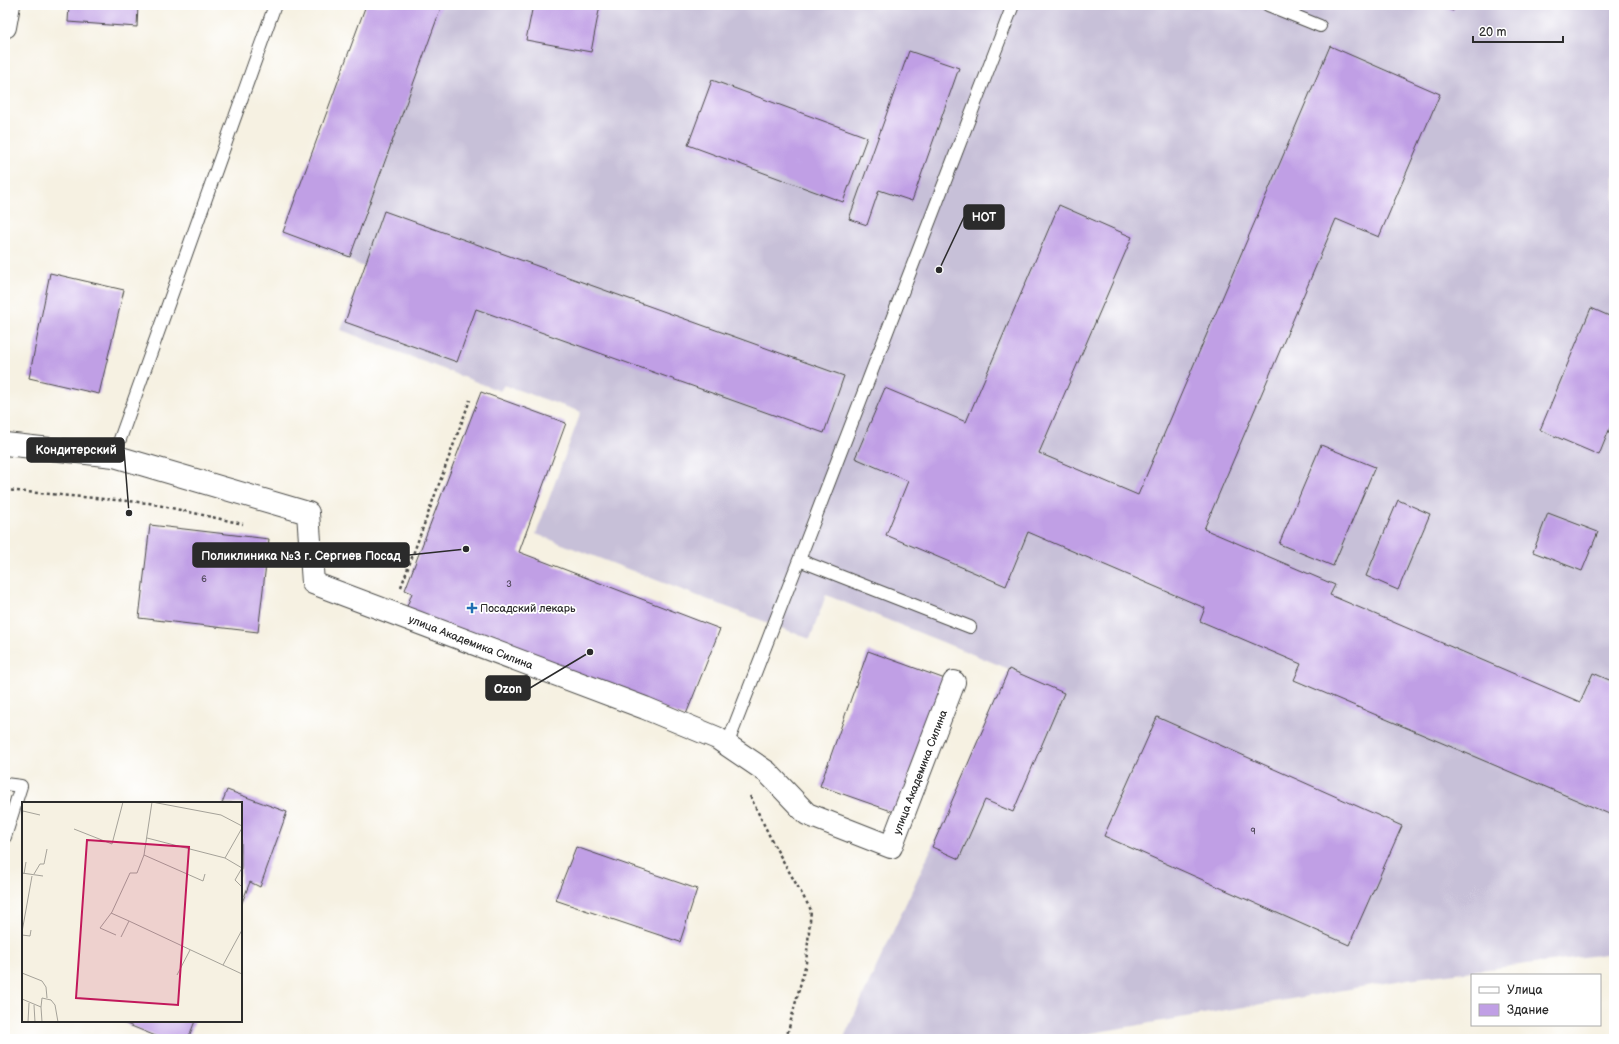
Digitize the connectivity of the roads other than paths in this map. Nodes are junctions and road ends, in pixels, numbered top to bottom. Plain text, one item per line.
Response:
1 (9, 5) edge
2 (275, 5) edge
3 (1013, 5) edge
4 (1268, 5) edge
5 (1320, 26) dead end
6 (5, 27) edge
7 (5, 444) edge
8 (114, 456) junction
9 (799, 560) junction
10 (970, 627) dead end
11 (954, 682) dead end
12 (726, 745) junction
13 (5, 784) edge
14 (5, 837) edge

1 - 6 street
2 - 8 lane
3 - 9 lane
4 - 5 lane
7 - 8 street, улица Академика Силина
8 - 12 street, улица Академика Силина
9 - 10 lane
9 - 12 lane
11 - 12 street, улица Академика Силина
13 - 14 lane

